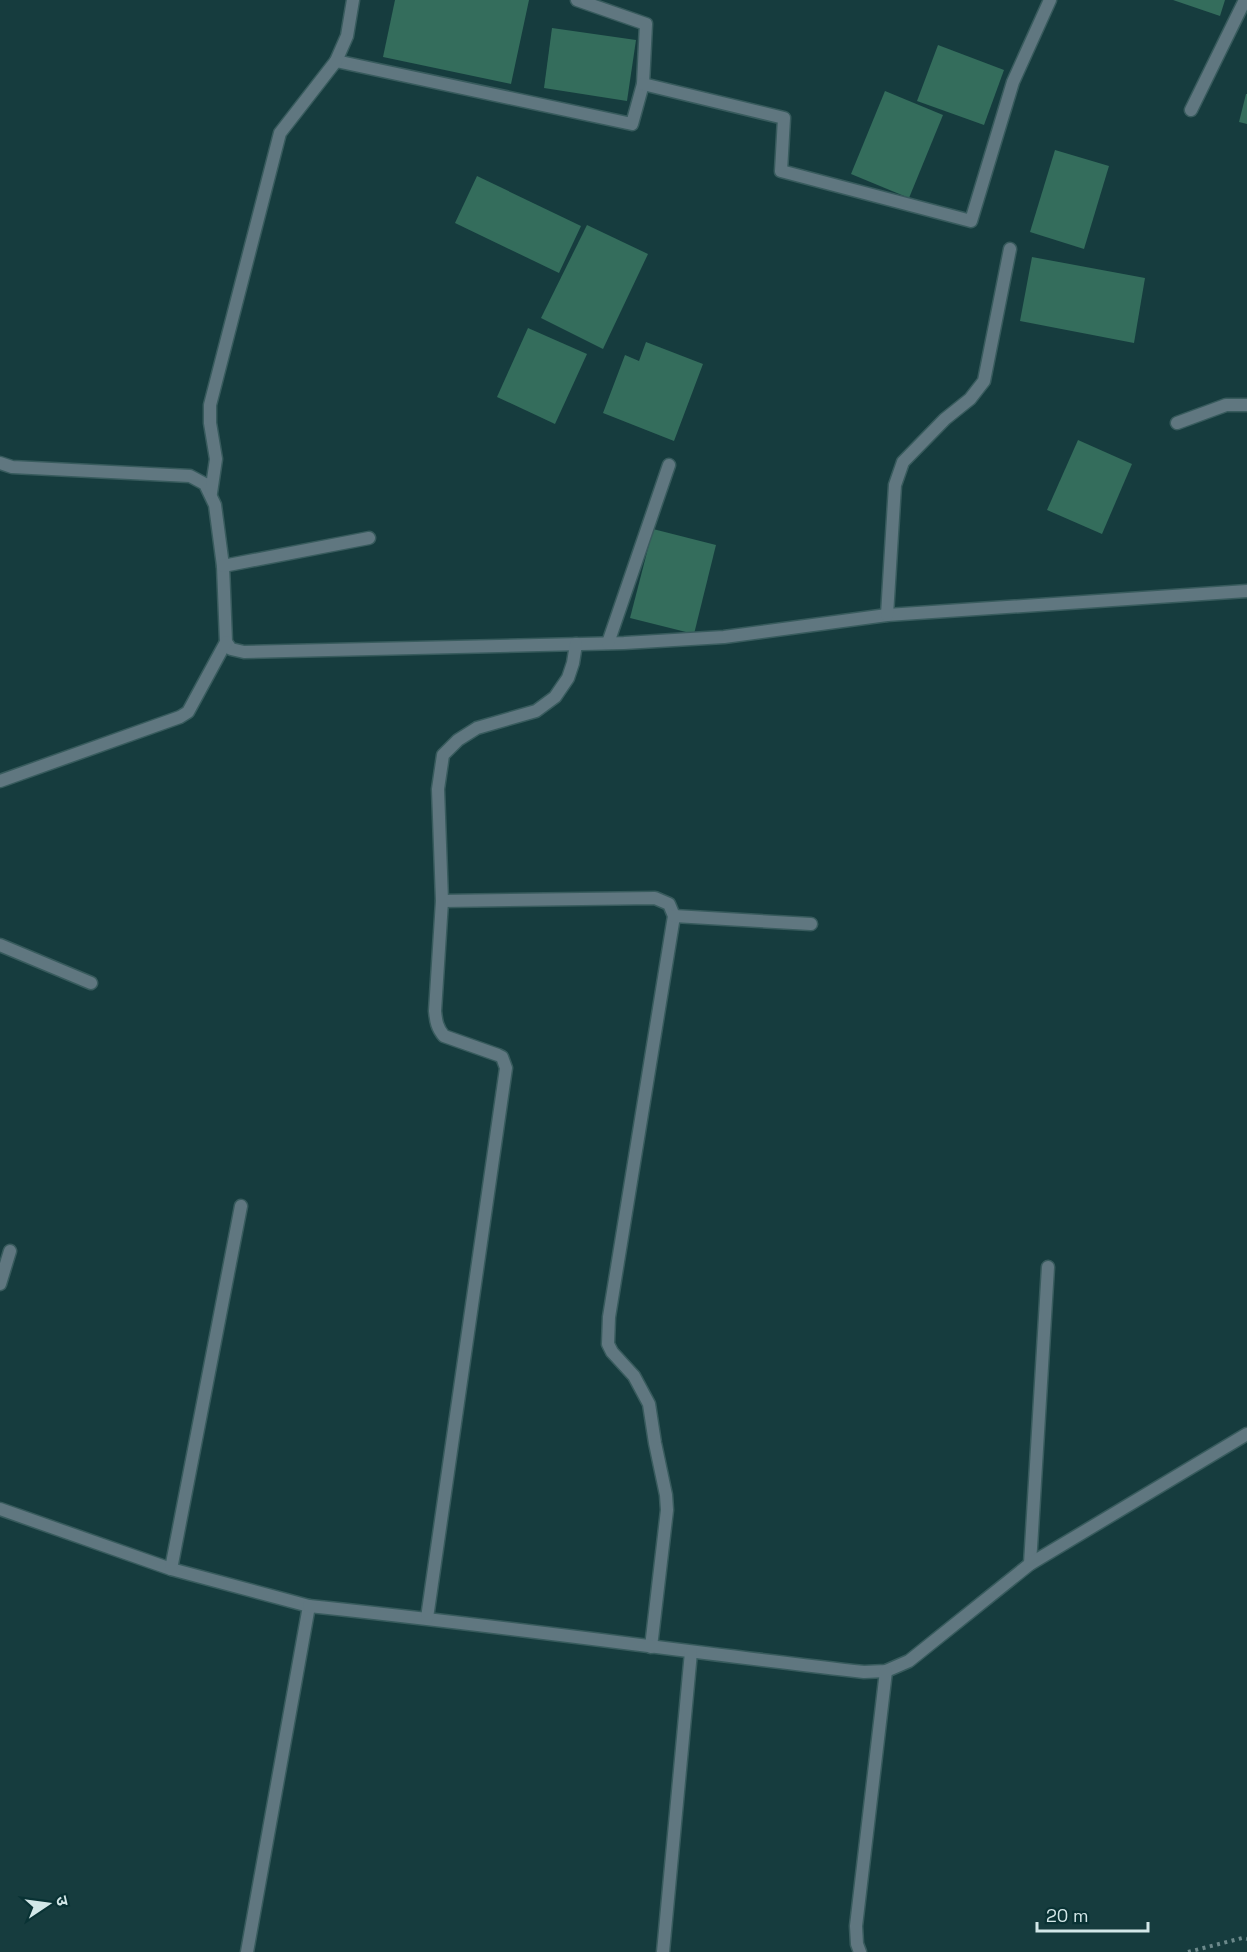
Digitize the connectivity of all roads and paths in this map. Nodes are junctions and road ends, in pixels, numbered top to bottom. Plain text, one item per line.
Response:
1 (353, 0) edge
2 (577, 0) edge
3 (1050, 0) edge
4 (1245, 0) edge
5 (336, 61) junction
6 (643, 84) junction
7 (1191, 110) dead end
8 (1010, 249) dead end
9 (1247, 405) edge
10 (1178, 423) dead end
11 (0, 463) edge
12 (669, 465) dead end
13 (211, 493) junction
14 (369, 538) dead end
15 (223, 566) junction
16 (1247, 591) edge
17 (887, 615) junction
18 (226, 642) junction
19 (608, 643) junction
20 (576, 644) junction
21 (0, 781) edge
22 (442, 901) junction
23 (674, 916) junction
24 (811, 924) dead end
25 (0, 945) edge
26 (91, 983) dead end
27 (241, 1206) dead end
28 (10, 1251) dead end
29 (1048, 1267) dead end
30 (0, 1284) edge
31 (1247, 1434) edge
32 (0, 1509) edge
33 (1030, 1564) junction
34 (171, 1569) junction
35 (309, 1606) junction
36 (427, 1618) junction
37 (651, 1647) junction
38 (691, 1652) junction
39 (886, 1671) junction
40 (1247, 1939) edge
41 (247, 1952) edge
42 (663, 1952) edge
43 (860, 1952) edge
44 (1188, 1952) edge

1 - 5 street
2 - 6 street
3 - 6 street
4 - 7 street
5 - 6 street
5 - 13 street
8 - 17 street
9 - 10 street
11 - 13 street
12 - 19 street
13 - 15 street
14 - 15 street
15 - 18 street
16 - 17 street
17 - 19 street
18 - 20 street
18 - 21 street
19 - 20 street
20 - 22 street
22 - 23 street
22 - 36 street
23 - 24 street
23 - 37 street
25 - 26 street
27 - 34 street
28 - 30 street
29 - 33 street
31 - 33 street
32 - 34 street
33 - 39 street
34 - 35 street
35 - 36 street
35 - 41 street
36 - 37 street
37 - 38 street
38 - 39 street
38 - 42 street
39 - 43 street
40 - 44 path

